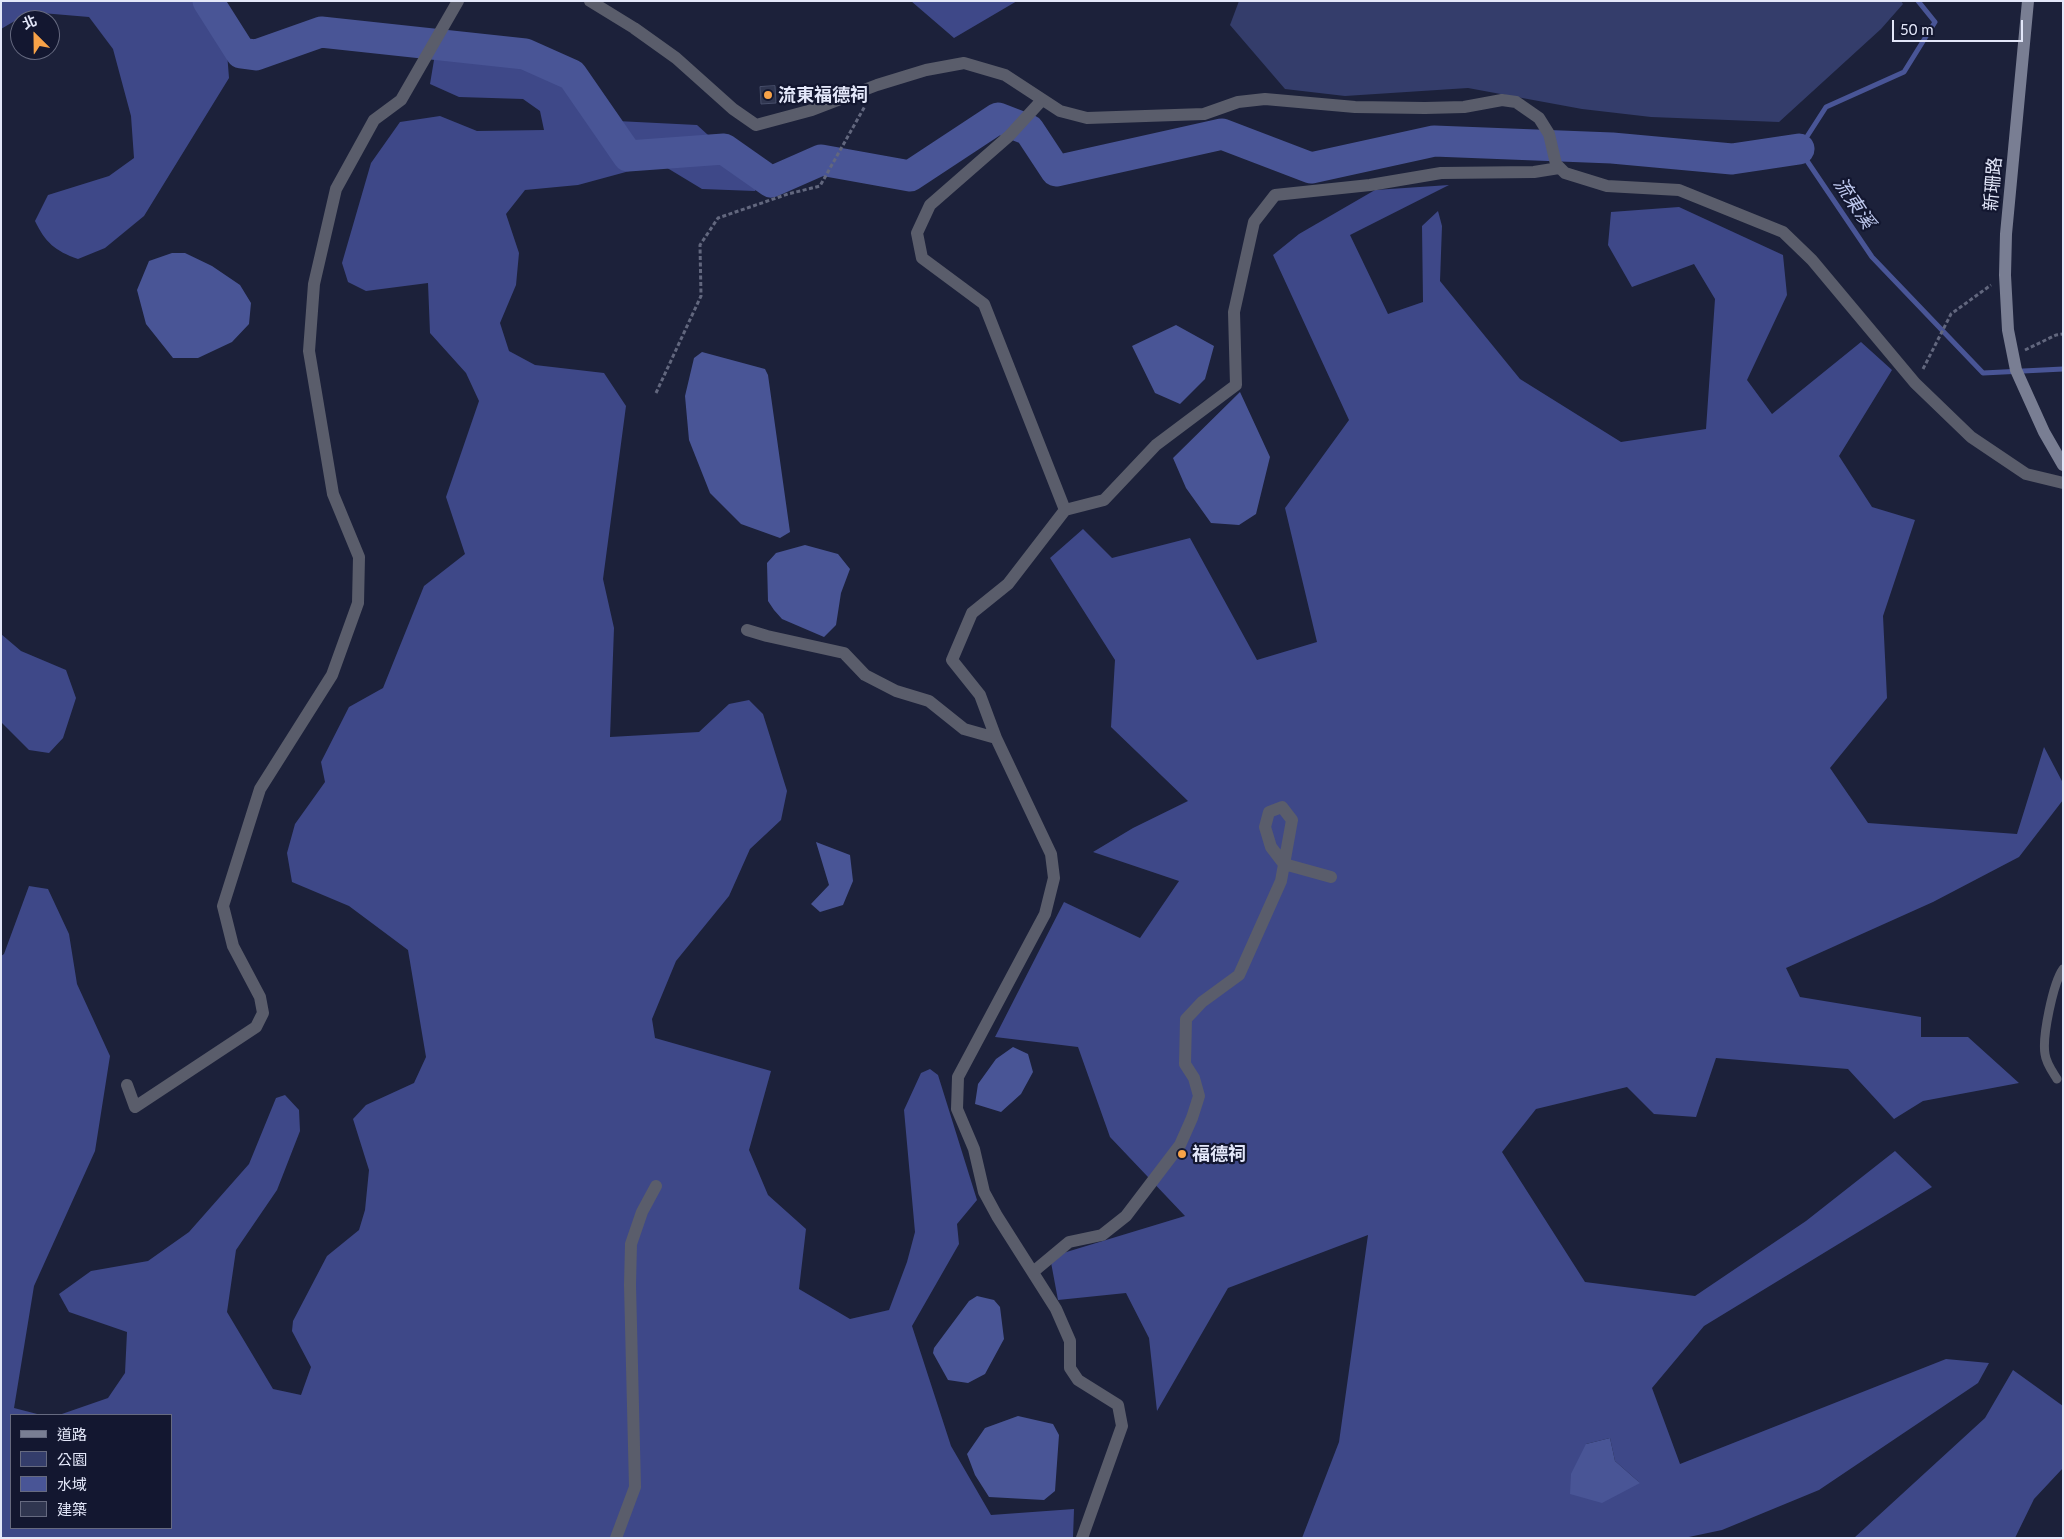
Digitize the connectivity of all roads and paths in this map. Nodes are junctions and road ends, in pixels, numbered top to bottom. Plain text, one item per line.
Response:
1 (458, 1) edge
2 (2028, 1) edge
3 (592, 2) edge
4 (1042, 100) junction
5 (853, 126) dead end
6 (1557, 166) junction
7 (2005, 275) junction
8 (2063, 334) edge
9 (2013, 356) junction
10 (1920, 373) dead end
11 (656, 393) dead end
12 (2063, 465) edge
13 (2063, 484) edge
14 (1065, 510) junction
15 (746, 630) dead end
16 (996, 738) junction
17 (1331, 877) dead end
18 (2063, 969) edge
19 (2056, 1079) dead end
20 (127, 1085) dead end
21 (656, 1186) dead end
22 (1033, 1272) junction
23 (616, 1538) edge
24 (1082, 1538) edge

1 - 20 street
2 - 7 street, 新珊路
3 - 4 street
4 - 6 street
4 - 14 street
5 - 11 path
6 - 13 street
6 - 14 street
7 - 9 street, 新珊路
7 - 10 path
8 - 9 path
9 - 12 street, 新珊路
14 - 16 street
15 - 16 street
16 - 22 street
17 - 22 street
18 - 19 lane
21 - 23 street
22 - 24 street

